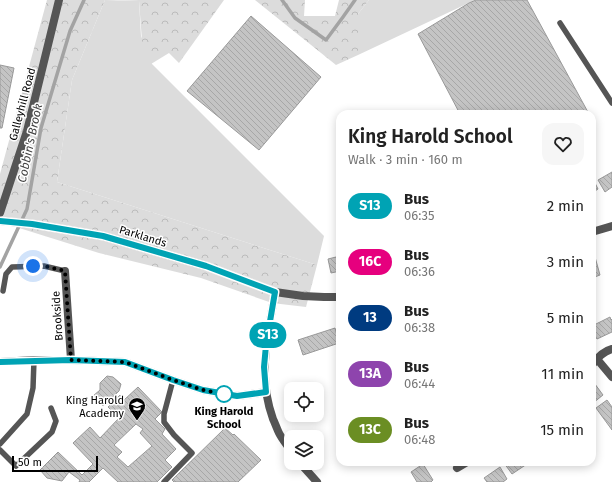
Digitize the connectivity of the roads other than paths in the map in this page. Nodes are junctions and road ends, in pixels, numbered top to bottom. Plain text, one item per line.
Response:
1 (59, 0) edge
2 (560, 23) dead end
3 (612, 103) edge
4 (0, 213) edge
5 (0, 221) edge
6 (612, 226) edge
7 (596, 231) edge
8 (65, 271) joint
9 (3, 291) dead end
10 (275, 292) junction
11 (336, 297) edge
12 (612, 349) edge
13 (34, 360) junction
14 (71, 360) junction
15 (596, 360) edge
16 (0, 362) edge
17 (596, 364) edge
18 (612, 377) edge
19 (173, 380) junction
20 (266, 392) junction
21 (51, 408) dead end
22 (284, 440) edge
23 (0, 444) edge
24 (0, 450) edge
25 (460, 466) edge
26 (457, 468) dead end
27 (306, 470) edge
28 (164, 482) edge
29 (317, 482) edge

1 - 4 street, Galleyhill Road
2 - 3 lane
5 - 10 street, Parklands
6 - 7 street
8 - 9 lane
8 - 14 street, Brookside
10 - 11 street, Parklands
10 - 20 street
12 - 15 street
13 - 14 street
13 - 16 street
13 - 23 lane
14 - 19 street
17 - 18 street
19 - 20 street
19 - 28 lane
20 - 22 street
21 - 24 lane
25 - 26 street
27 - 29 street

